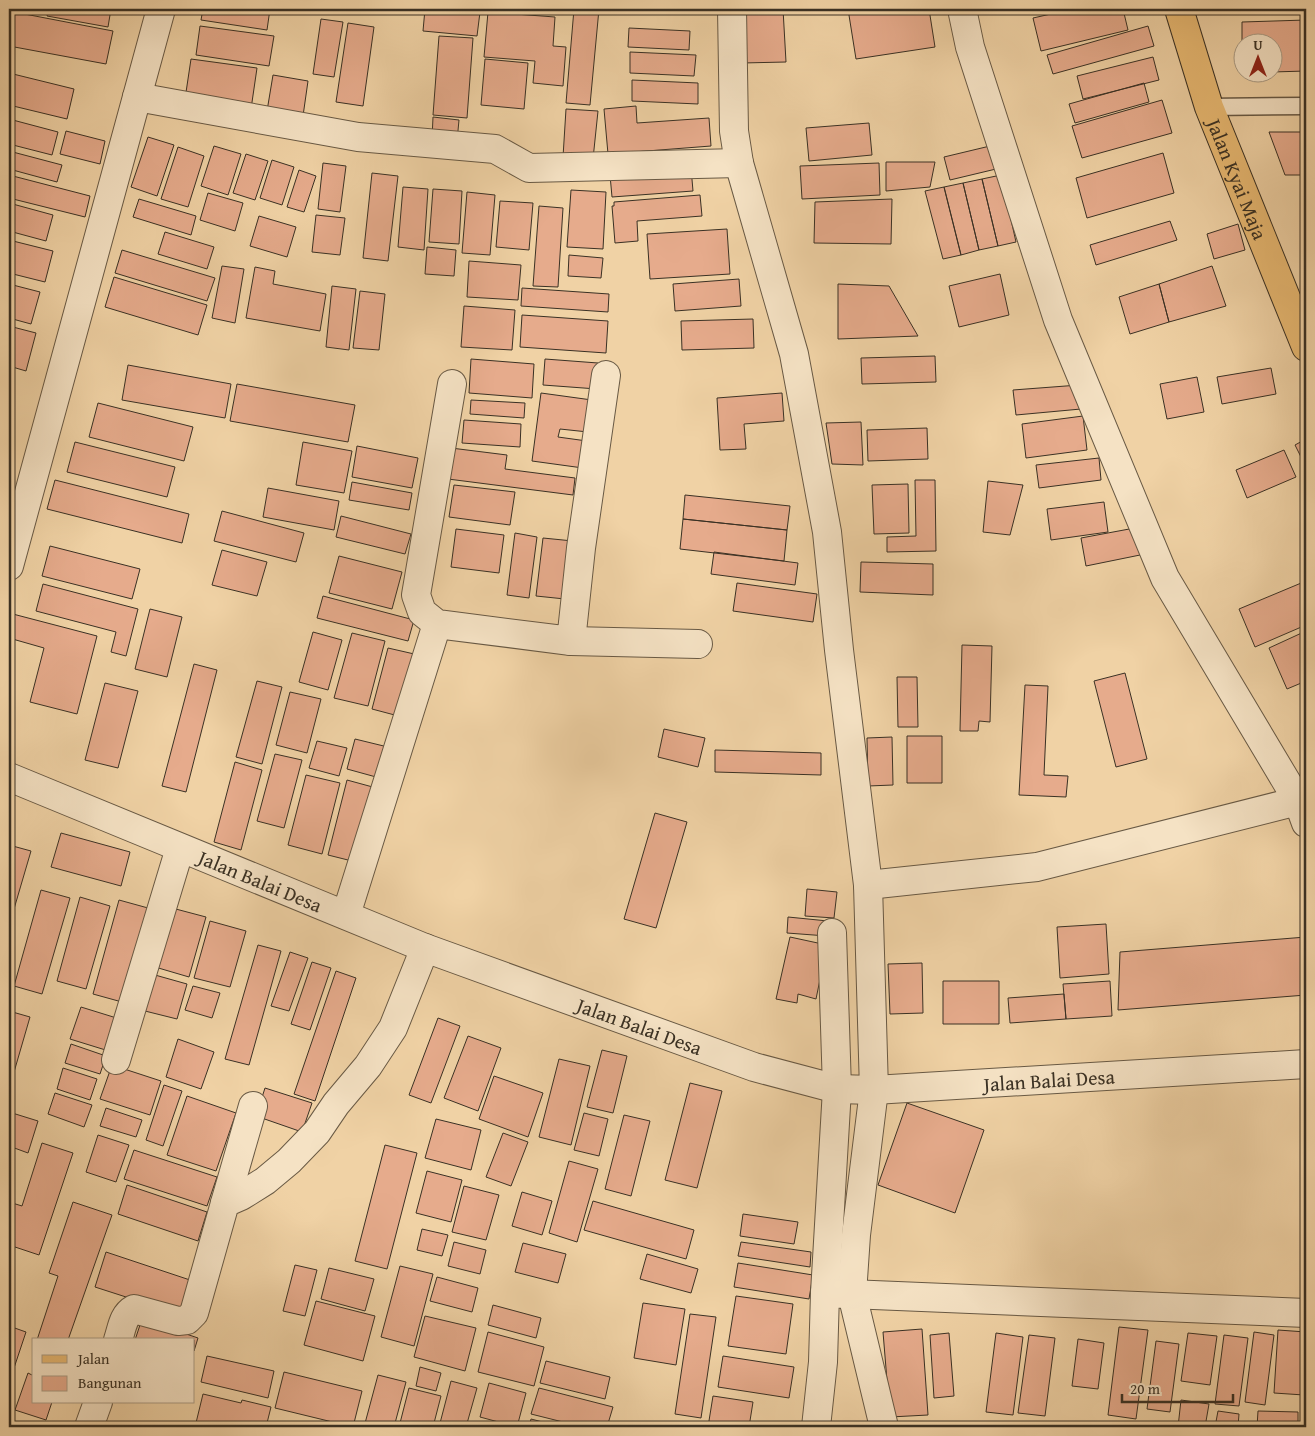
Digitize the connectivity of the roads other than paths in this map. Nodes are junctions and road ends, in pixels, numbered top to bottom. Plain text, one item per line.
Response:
1 (160, 9) edge
2 (732, 9) edge
3 (962, 9) edge
4 (1179, 9) edge
5 (137, 97) junction
6 (1306, 106) edge
7 (1209, 107) junction
8 (739, 163) junction
9 (1306, 347) edge
10 (606, 375) dead end
11 (452, 384) dead end
12 (9, 566) edge
13 (437, 624) junction
14 (571, 641) junction
15 (698, 644) dead end
16 (9, 777) edge
17 (1302, 812) edge
18 (180, 848) junction
19 (868, 885) junction
20 (346, 915) junction
21 (832, 932) dead end
22 (425, 948) junction
23 (116, 1060) dead end
24 (1306, 1064) edge
25 (837, 1089) junction
26 (874, 1090) junction
27 (253, 1106) dead end
28 (225, 1203) junction
29 (839, 1293) junction
30 (1306, 1314) edge
31 (119, 1338) edge
32 (97, 1404) edge
33 (90, 1427) edge
34 (816, 1427) edge
35 (884, 1427) edge

1 - 5 street
2 - 8 street
3 - 17 street
4 - 7 main road, Jalan Kyai Maja
5 - 8 street
5 - 12 street
6 - 7 lane
7 - 9 main road, Jalan Kyai Maja
8 - 19 street
10 - 14 street
11 - 13 street
13 - 14 street
13 - 20 street
14 - 15 street
16 - 18 street, Jalan Balai Desa
17 - 19 street
18 - 20 street, Jalan Balai Desa
18 - 23 street
19 - 26 street
20 - 22 street, Jalan Balai Desa
21 - 25 street
22 - 25 street, Jalan Balai Desa
22 - 28 street
24 - 26 street, Jalan Balai Desa
25 - 26 street, Jalan Balai Desa
25 - 29 street
26 - 29 street
27 - 28 street
28 - 31 street
29 - 30 street
29 - 34 street
29 - 35 street
32 - 33 street

